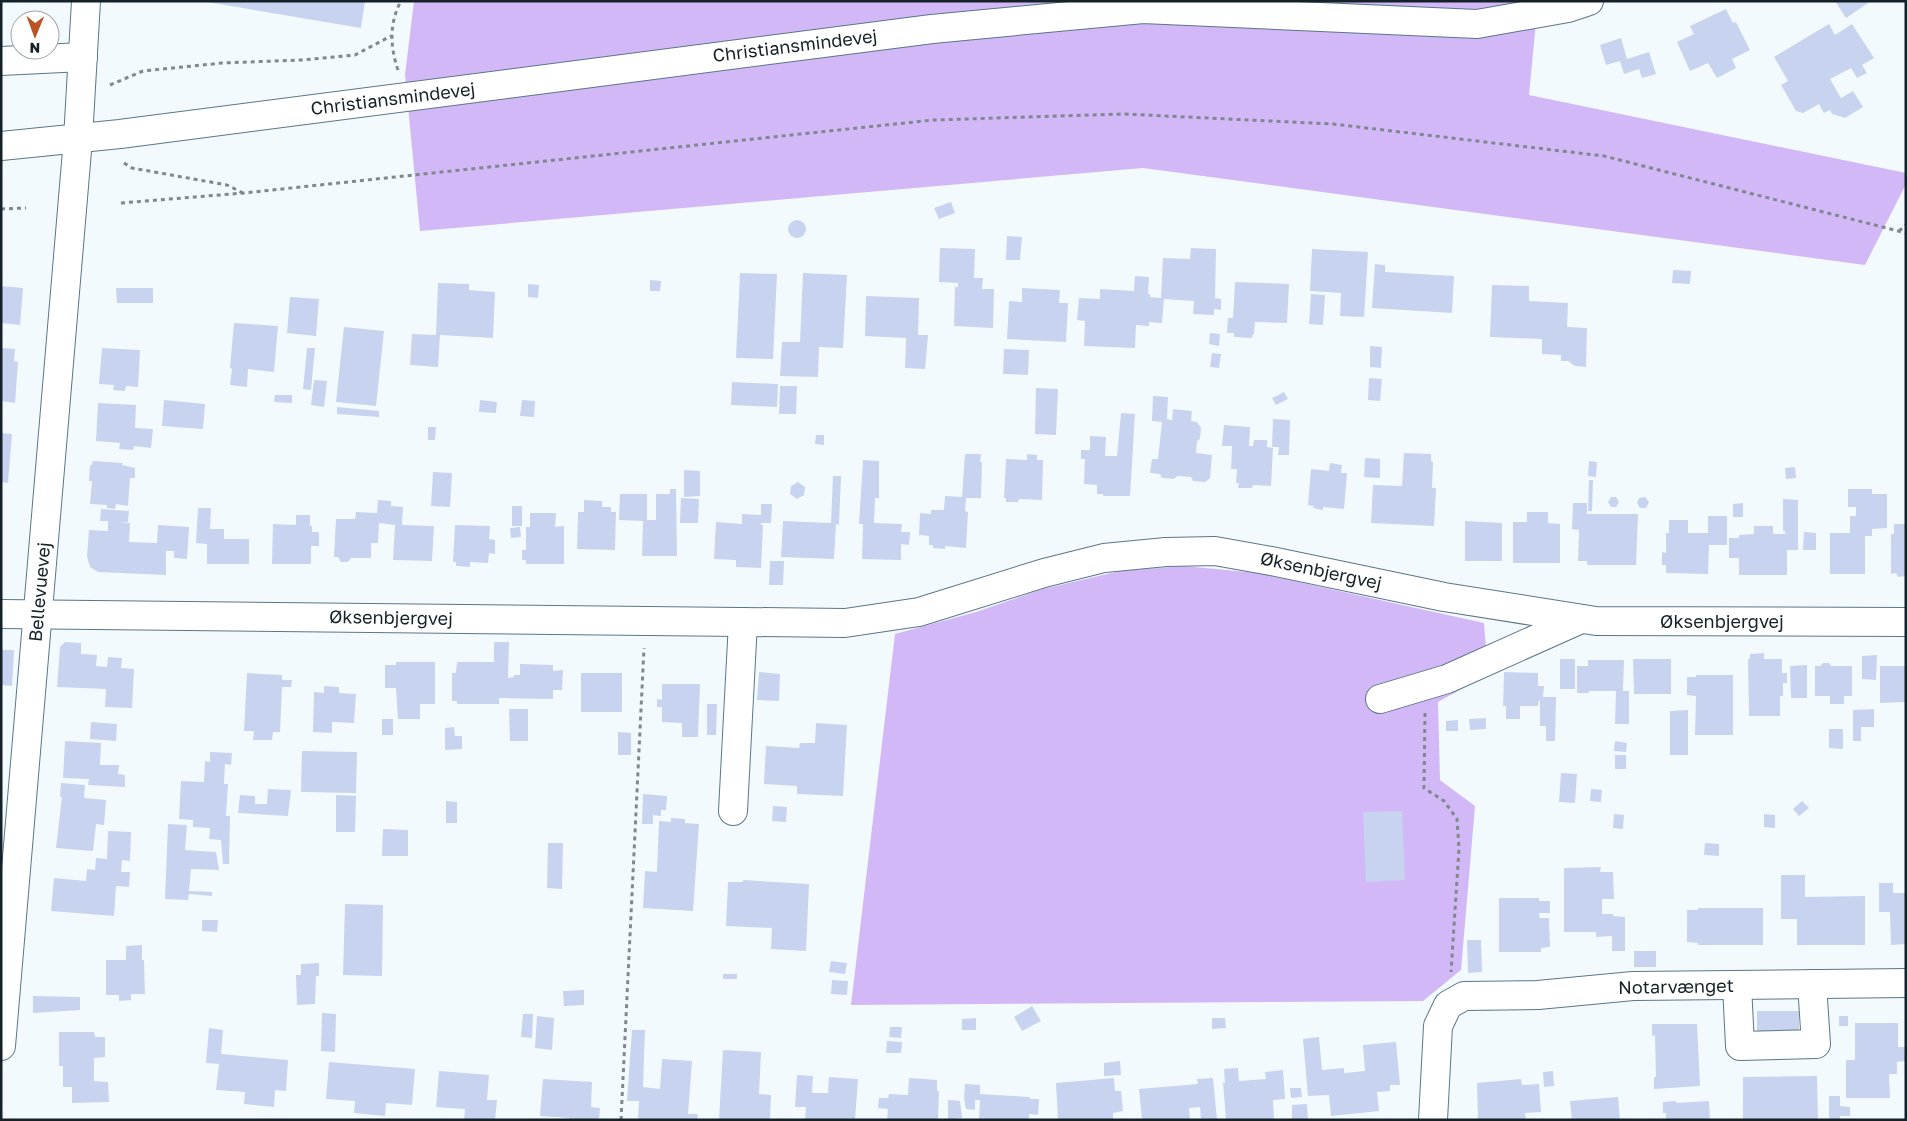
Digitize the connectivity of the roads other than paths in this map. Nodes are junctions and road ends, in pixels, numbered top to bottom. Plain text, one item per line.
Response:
1 (86, 1) edge
2 (1589, 1) edge
3 (83, 57) junction
4 (1, 61) edge
5 (78, 139) junction
6 (1, 146) edge
7 (1, 614) edge
8 (38, 614) junction
9 (1581, 619) junction
10 (743, 622) junction
11 (1906, 622) edge
12 (1380, 699) dead end
13 (733, 811) dead end
14 (1906, 983) edge
15 (1812, 984) junction
16 (1737, 985) junction
17 (1, 1046) edge
18 (1433, 1120) edge

1 - 3 street, Bellevuevej
2 - 5 street, Christiansmindevej
3 - 4 street
3 - 5 street, Bellevuevej
5 - 6 street, Christiansmindevej
5 - 8 street, Bellevuevej
7 - 8 street, Øksenbjergvej
8 - 10 street, Øksenbjergvej
8 - 17 street, Bellevuevej
9 - 10 street, Øksenbjergvej
9 - 11 street, Øksenbjergvej
9 - 12 street
10 - 13 street
14 - 15 street, Notarvænget
15 - 16 street, Notarvænget
15 - 16 street
16 - 18 street, Notarvænget

